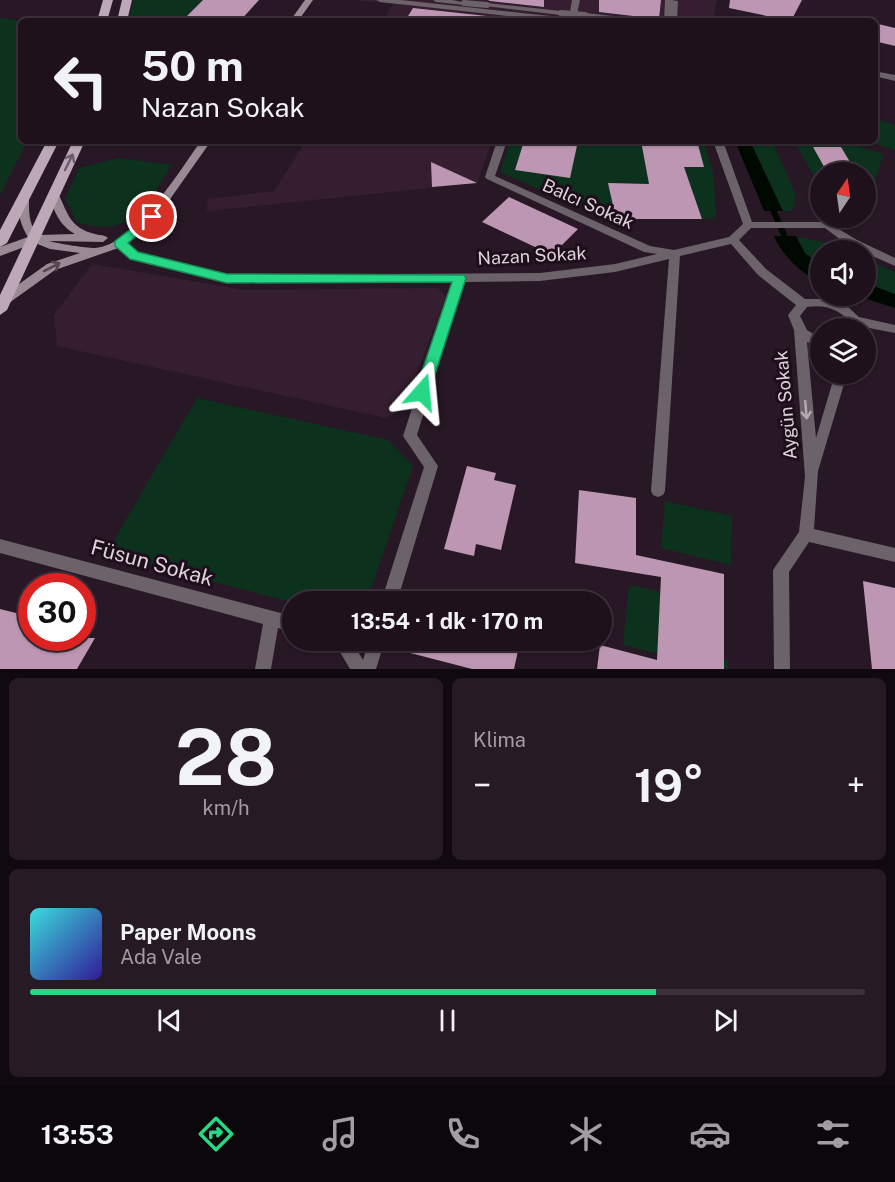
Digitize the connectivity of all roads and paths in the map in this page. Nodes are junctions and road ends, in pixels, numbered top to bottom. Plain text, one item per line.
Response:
1 (108, 0) edge
2 (127, 0) edge
3 (309, 0) edge
4 (382, 0) edge
5 (436, 0) edge
6 (477, 0) edge
7 (576, 0) edge
8 (671, 0) edge
9 (473, 10) junction
10 (103, 18) edge
11 (123, 18) edge
12 (296, 18) edge
13 (535, 18) edge
14 (573, 18) edge
15 (613, 18) edge
16 (668, 18) edge
17 (674, 18) edge
18 (878, 74) edge
19 (895, 78) edge
20 (50, 144) edge
21 (78, 144) edge
22 (204, 144) edge
23 (501, 144) edge
24 (719, 144) edge
25 (54, 195) junction
26 (24, 196) junction
27 (747, 225) junction
28 (102, 238) junction
29 (34, 239) junction
30 (733, 240) junction
31 (0, 243) edge
32 (120, 243) junction
33 (96, 251) junction
34 (0, 252) edge
35 (675, 254) junction
36 (895, 262) edge
37 (460, 278) junction
38 (803, 304) junction
39 (2, 305) edge
40 (853, 318) edge
41 (876, 327) edge
42 (895, 329) edge
43 (800, 330) junction
44 (810, 336) edge
45 (838, 384) edge
46 (812, 477) junction
47 (658, 491) dead end
48 (806, 534) junction
49 (0, 546) edge
50 (895, 555) edge
51 (392, 591) edge
52 (272, 619) junction
53 (282, 622) edge
54 (347, 651) edge
55 (374, 651) edge
56 (263, 669) edge
57 (358, 669) edge
58 (368, 669) edge
59 (782, 669) edge

1 - 10 main road
2 - 11 main road
3 - 12 street
4 - 9 street
5 - 15 lane, bridge
6 - 9 street
7 - 14 street
8 - 16 street
8 - 17 lane
9 - 13 street
18 - 19 street
20 - 26 main road
25 -> 21 main road
22 - 32 street
23 - 35 street, Balcı Sokak
24 - 27 street
25 - 28 street
25 - 29 main road
26 - 29 street
26 - 31 main road
27 - 30 street
27 - 36 street
28 - 29 street
28 - 32 street
29 - 33 street
29 - 34 street
29 - 39 main road
30 - 35 street, Nazan Sokak
30 - 38 street
32 - 33 street
32 - 37 street, Nazan Sokak
39 -> 33 street
35 - 37 street, Nazan Sokak
35 - 47 street
37 - 51 street
38 - 40 street
38 - 43 street, Aygün Sokak
41 - 42 street
43 - 44 street, Aygün Sokak
43 -> 46 street, Aygün Sokak
45 - 46 street, Aygün Sokak
46 - 48 street, Aygün Sokak
48 - 50 street
48 - 59 street, Aygün Sokak
49 - 52 street, Füsun Sokak
52 - 53 street, Füsun Sokak
52 - 56 street
54 - 57 street
55 - 58 street

